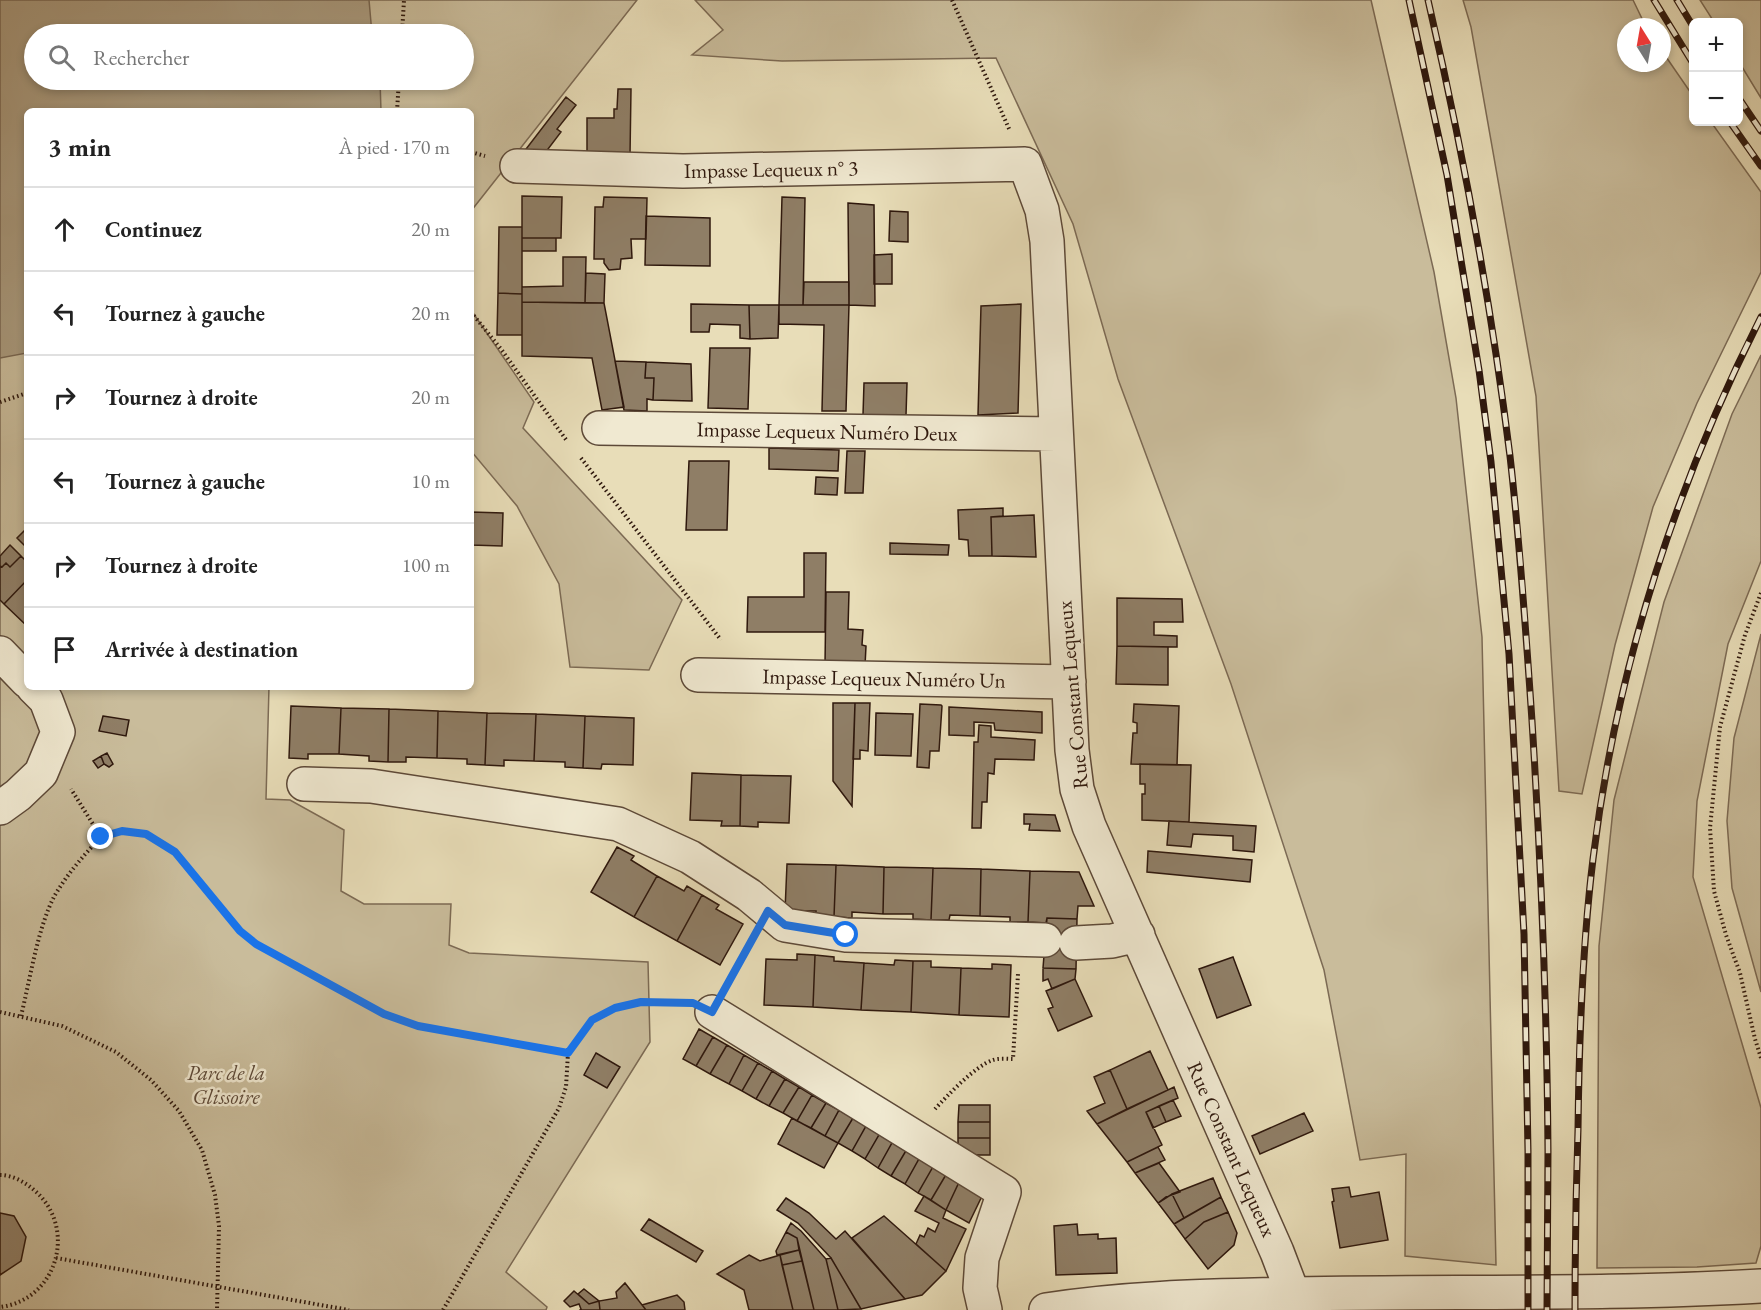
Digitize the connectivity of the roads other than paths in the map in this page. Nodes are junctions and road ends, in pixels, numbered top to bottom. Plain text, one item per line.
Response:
1 (1025, 164) joint
2 (517, 166) dead end
3 (599, 428) dead end
4 (1056, 434) junction
5 (0, 653) edge
6 (698, 675) dead end
7 (24, 678) edge
8 (1069, 682) junction
9 (36, 690) edge
10 (304, 784) dead end
11 (0, 808) edge
12 (1138, 935) junction
13 (712, 1012) road end
14 (1761, 1286) edge
15 (1293, 1294) junction
16 (985, 1310) edge
17 (1046, 1310) edge

1 - 2 street, Impasse Lequeux n° 3
1 - 4 street, Rue Constant Lequeux
3 - 4 street, Impasse Lequeux Numéro Deux
4 - 8 street, Rue Constant Lequeux
5 - 7 street
6 - 8 street, Impasse Lequeux Numéro Un
8 - 12 street, Rue Constant Lequeux
9 - 11 street
10 - 12 street
12 - 15 street, Rue Constant Lequeux
13 - 16 street
14 - 15 street
15 - 17 street

